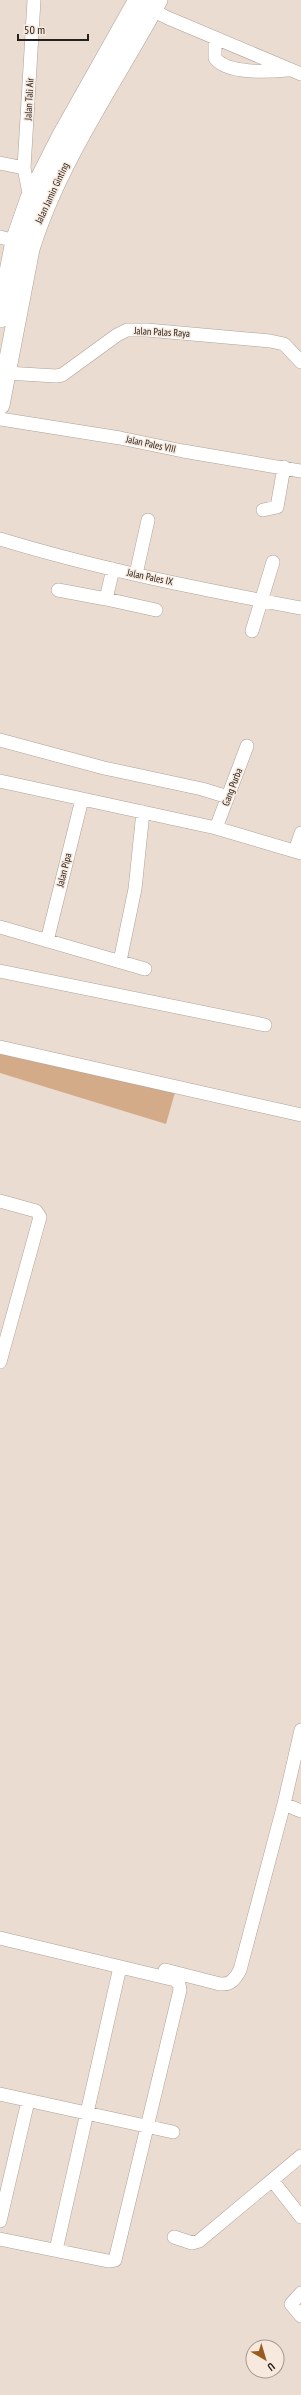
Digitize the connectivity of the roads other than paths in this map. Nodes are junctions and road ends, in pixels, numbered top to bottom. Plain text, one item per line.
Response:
1 (34, 0) edge
2 (149, 3) edge
3 (215, 38) junction
4 (295, 72) edge
5 (0, 163) edge
6 (24, 168) junction
7 (30, 198) junction
8 (7, 239) edge
9 (0, 318) edge
10 (6, 343) edge
11 (301, 362) edge
12 (6, 373) junction
13 (0, 405) edge
14 (0, 419) edge
15 (284, 467) junction
16 (301, 471) edge
17 (263, 510) dead end
18 (148, 520) dead end
19 (0, 539) edge
20 (273, 562) dead end
21 (113, 569) junction
22 (136, 574) junction
23 (58, 590) dead end
24 (106, 599) junction
25 (261, 600) junction
26 (301, 608) edge
27 (156, 610) dead end
28 (252, 631) dead end
29 (0, 740) edge
30 (247, 746) dead end
31 (0, 781) edge
32 (228, 797) junction
33 (82, 799) junction
34 (143, 812) junction
35 (216, 828) junction
36 (301, 834) edge
37 (298, 852) edge
38 (0, 927) edge
39 (47, 941) junction
40 (120, 961) junction
41 (145, 969) dead end
42 (0, 971) edge
43 (265, 1024) dead end
44 (0, 1046) edge
45 (301, 1115) edge
46 (0, 1201) edge
47 (0, 1362) edge
48 (301, 1730) edge
49 (284, 1804) junction
50 (301, 1811) edge
51 (0, 1933) edge
52 (0, 1938) edge
53 (120, 1967) junction
54 (0, 2094) edge
55 (28, 2101) junction
56 (86, 2113) junction
57 (148, 2127) junction
58 (173, 2132) dead end
59 (301, 2156) edge
60 (272, 2180) junction
61 (301, 2217) edge
62 (0, 2221) edge
63 (174, 2236) dead end
64 (0, 2239) edge
65 (56, 2250) junction
66 (301, 2293) edge
67 (301, 2316) edge

1 - 6 street, Jalan Tali Air
2 - 3 street
2 - 7 highway, Jalan Jamin Ginting
2 - 10 highway, Jalan Jamin Ginting
3 - 4 street
3 - 4 street
5 - 6 street
6 - 7 street, Jalan Tali Air
7 - 8 highway, Jalan Jamin Ginting
8 - 9 highway, Jalan Jamin Ginting
10 - 12 highway, Jalan Jamin Ginting
11 - 12 street, Jalan Palas Raya
12 - 13 highway, Jalan Jamin Ginting
14 - 15 street, Jalan Pales VIII
15 - 16 street, Jalan Pales VIII
15 - 17 street
18 - 22 street
19 - 21 street, Jalan Pales IX
20 - 25 street
21 - 22 street, Jalan Pales IX
21 - 24 street
22 - 25 street, Jalan Pales IX
23 - 24 street
24 - 27 street
25 - 26 street, Jalan Pales IX
25 - 28 street
29 - 32 street
30 - 32 street, Gang Purba
31 - 33 street
32 - 35 street, Gang Purba
33 - 34 street
33 - 39 street, Jalan Pipa
34 - 35 street
34 - 40 street
35 - 37 street
36 - 37 street
38 - 39 street
39 - 40 street
40 - 41 street
42 - 43 street
44 - 45 street
46 - 47 street
48 - 49 street
49 - 50 street
49 - 51 street
52 - 53 street
53 - 56 street
53 - 57 street
54 - 55 street
55 - 56 street
55 - 62 street
56 - 57 street
56 - 65 street
57 - 58 street
57 - 65 street
59 - 60 street
60 - 61 street
60 - 63 street
64 - 65 street
66 - 67 street

